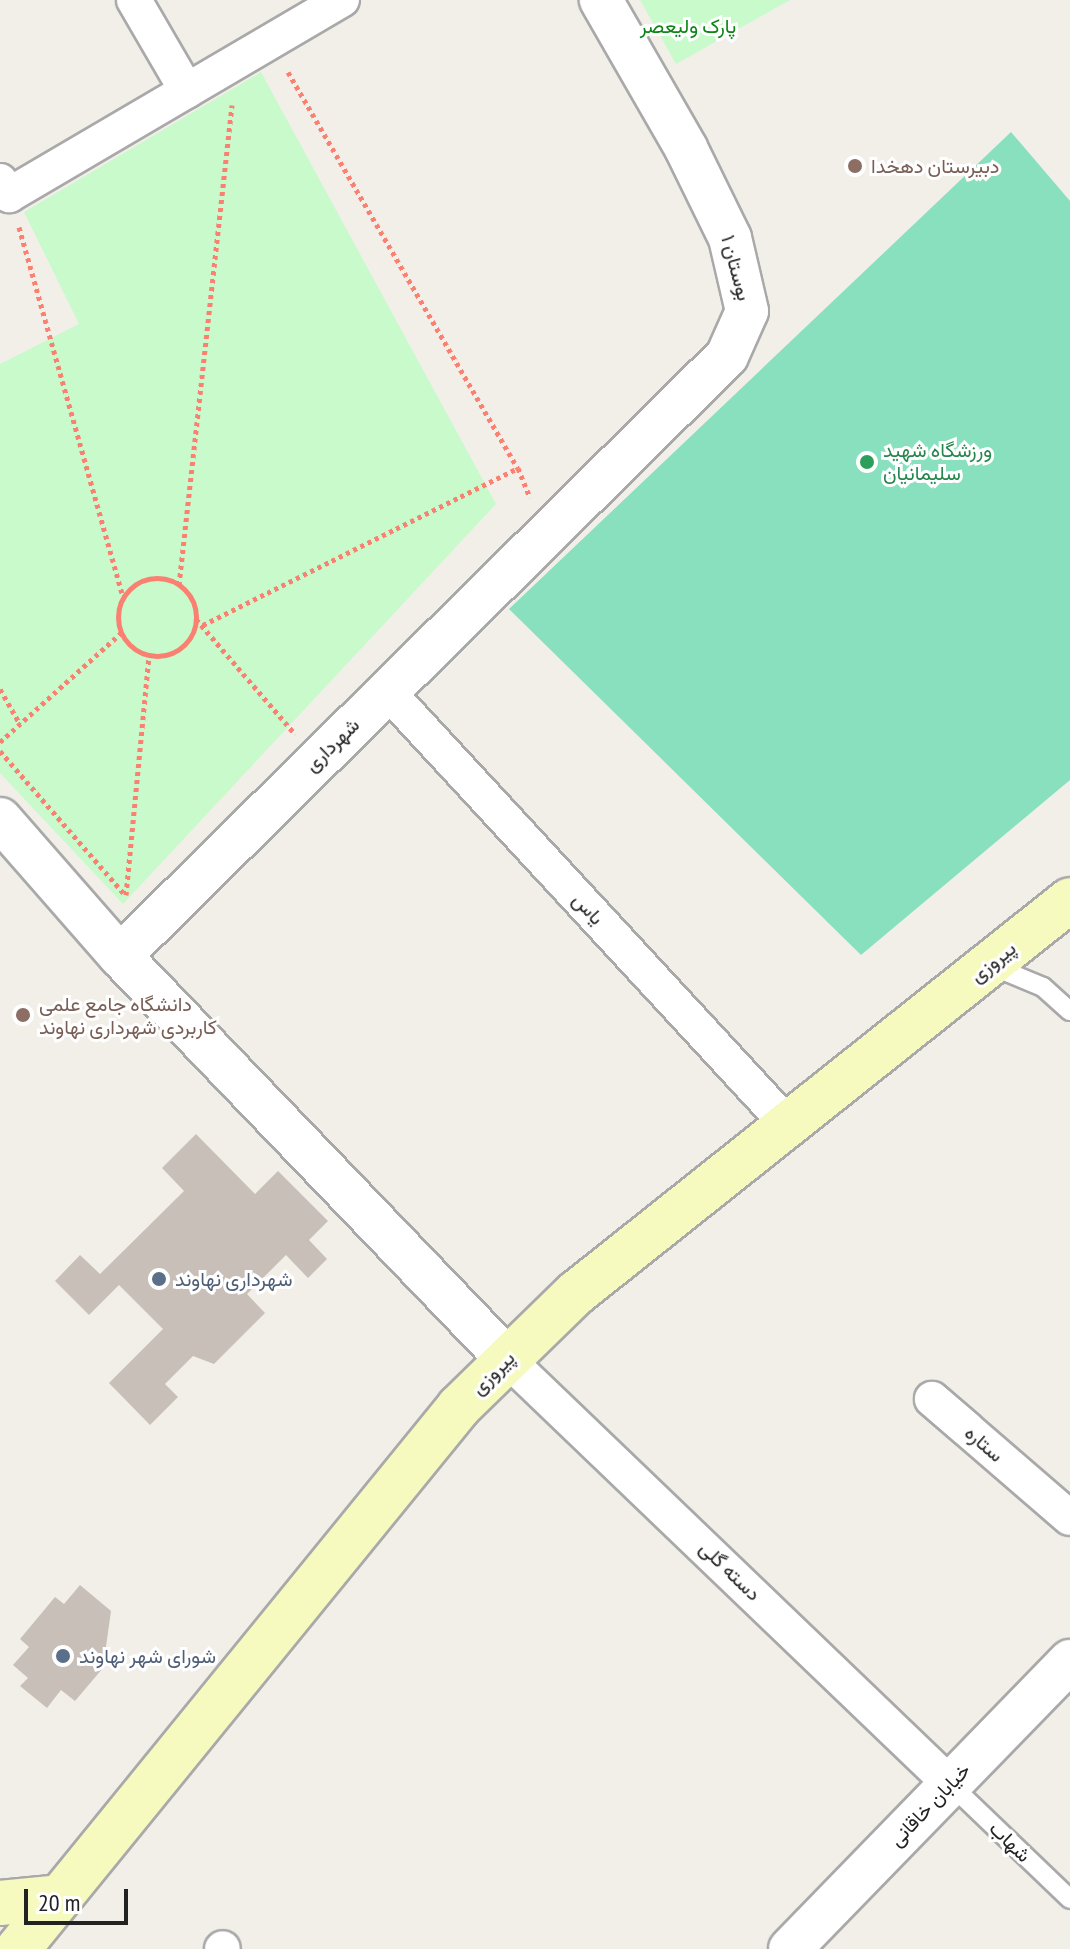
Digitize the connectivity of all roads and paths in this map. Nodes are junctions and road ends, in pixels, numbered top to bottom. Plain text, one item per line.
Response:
1 (134, 0) edge
2 (342, 0) edge
3 (601, 0) edge
4 (270, 42) junction
5 (237, 62) junction
6 (187, 91) junction
7 (4, 188) edge
8 (518, 468) junction
9 (546, 536) junction
10 (179, 585) junction
11 (123, 597) junction
12 (196, 619) junction
13 (203, 625) junction
14 (121, 633) junction
15 (149, 656) junction
16 (0, 689) edge
17 (388, 692) junction
18 (20, 724) junction
19 (0, 742) edge
20 (0, 751) edge
21 (317, 759) junction
22 (0, 819) edge
23 (126, 896) junction
24 (1070, 900) edge
25 (120, 956) junction
26 (989, 965) junction
27 (1070, 1011) edge
28 (788, 1125) junction
29 (507, 1359) junction
30 (961, 1424) dead end
31 (1070, 1518) edge
32 (1070, 1661) edge
33 (950, 1784) junction
34 (60, 1897) junction
35 (1070, 1899) edge
36 (0, 1903) edge
37 (18, 1949) edge
38 (790, 1949) edge

1 - 6 street
2 - 4 street
3 - 9 street, بوستان ۱
4 - 5 street
4 - 8 path
5 - 6 street
5 - 10 path
6 - 7 street
7 - 11 path
8 - 9 path
8 - 13 path
9 - 17 street, شهرداری
10 - 11 path
10 - 12 path
11 - 14 path
12 - 13 path
12 - 15 path
13 - 21 path
14 - 15 path
14 - 18 path
15 - 23 path
16 - 18 path
17 - 21 street, شهرداری
17 - 28 street, یاس
18 - 19 path
20 - 23 path
21 - 25 street, شهرداری
22 - 25 street
23 - 25 path
24 - 26 main road, پیروزی
25 - 29 street
26 - 27 lane
26 - 28 main road, پیروزی
28 - 29 main road, پیروزی
29 - 33 street, دسته گلی
29 - 34 main road, پیروزی
30 - 31 street, ستاره
32 - 33 street, خیابان خاقانی
33 - 35 lane, شهاب
33 - 38 street, خیابان خاقانی
34 - 36 main road
34 - 37 main road, پیروزی

